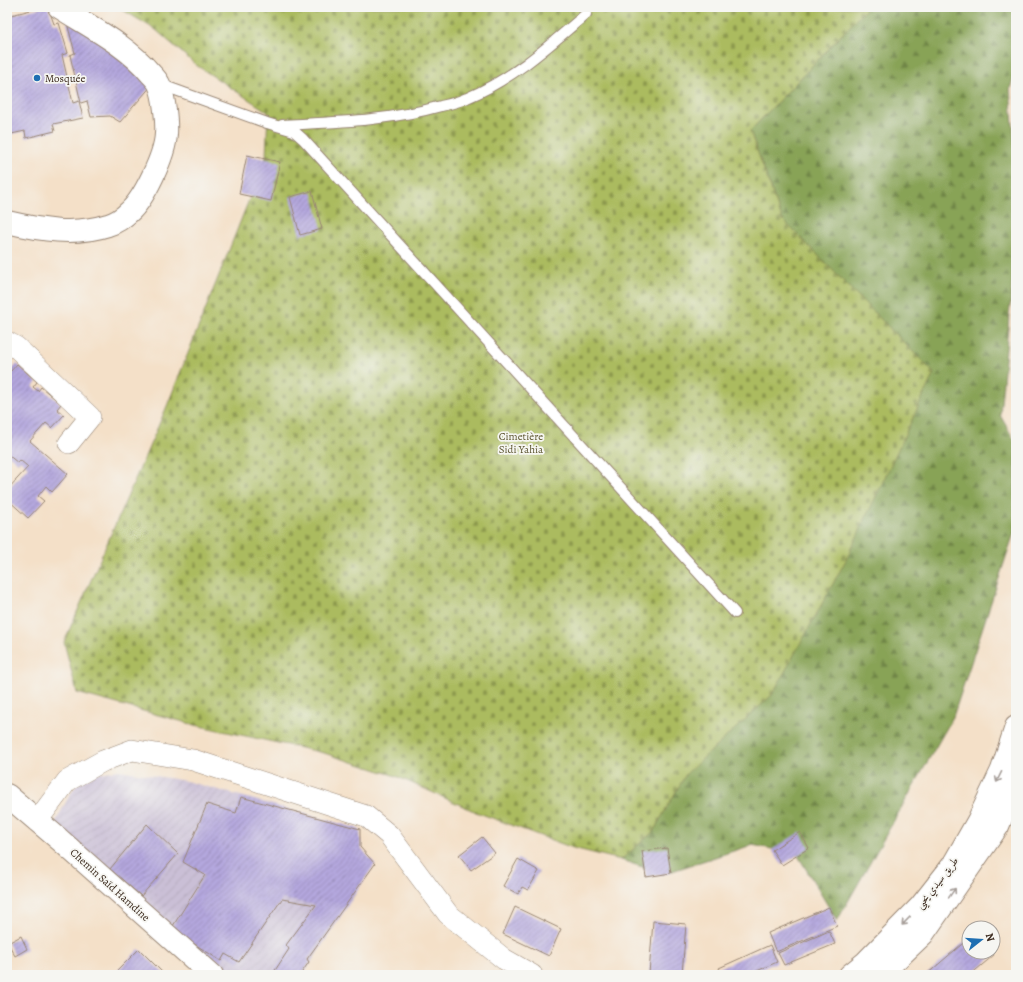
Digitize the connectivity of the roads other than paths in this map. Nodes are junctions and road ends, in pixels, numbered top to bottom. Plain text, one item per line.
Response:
1 (59, 7) edge
2 (586, 14) dead end
3 (159, 84) junction
4 (276, 126) junction
5 (7, 222) edge
6 (7, 342) edge
7 (69, 443) dead end
8 (735, 613) dead end
9 (1016, 727) edge
10 (1016, 783) edge
11 (7, 795) edge
12 (37, 821) junction
13 (212, 975) edge
14 (532, 975) edge
15 (850, 975) edge
16 (880, 975) edge

1 - 3 main road
2 - 4 lane
3 - 4 lane
3 - 5 main road
4 - 8 lane
6 - 7 street
9 -> 15 main road, طريق سيدي يحيى
16 -> 10 main road, طريق سيدي يحيى
11 - 12 main road, Chemin Saïd Hamdine
12 - 13 main road, Chemin Saïd Hamdine
12 - 14 street

